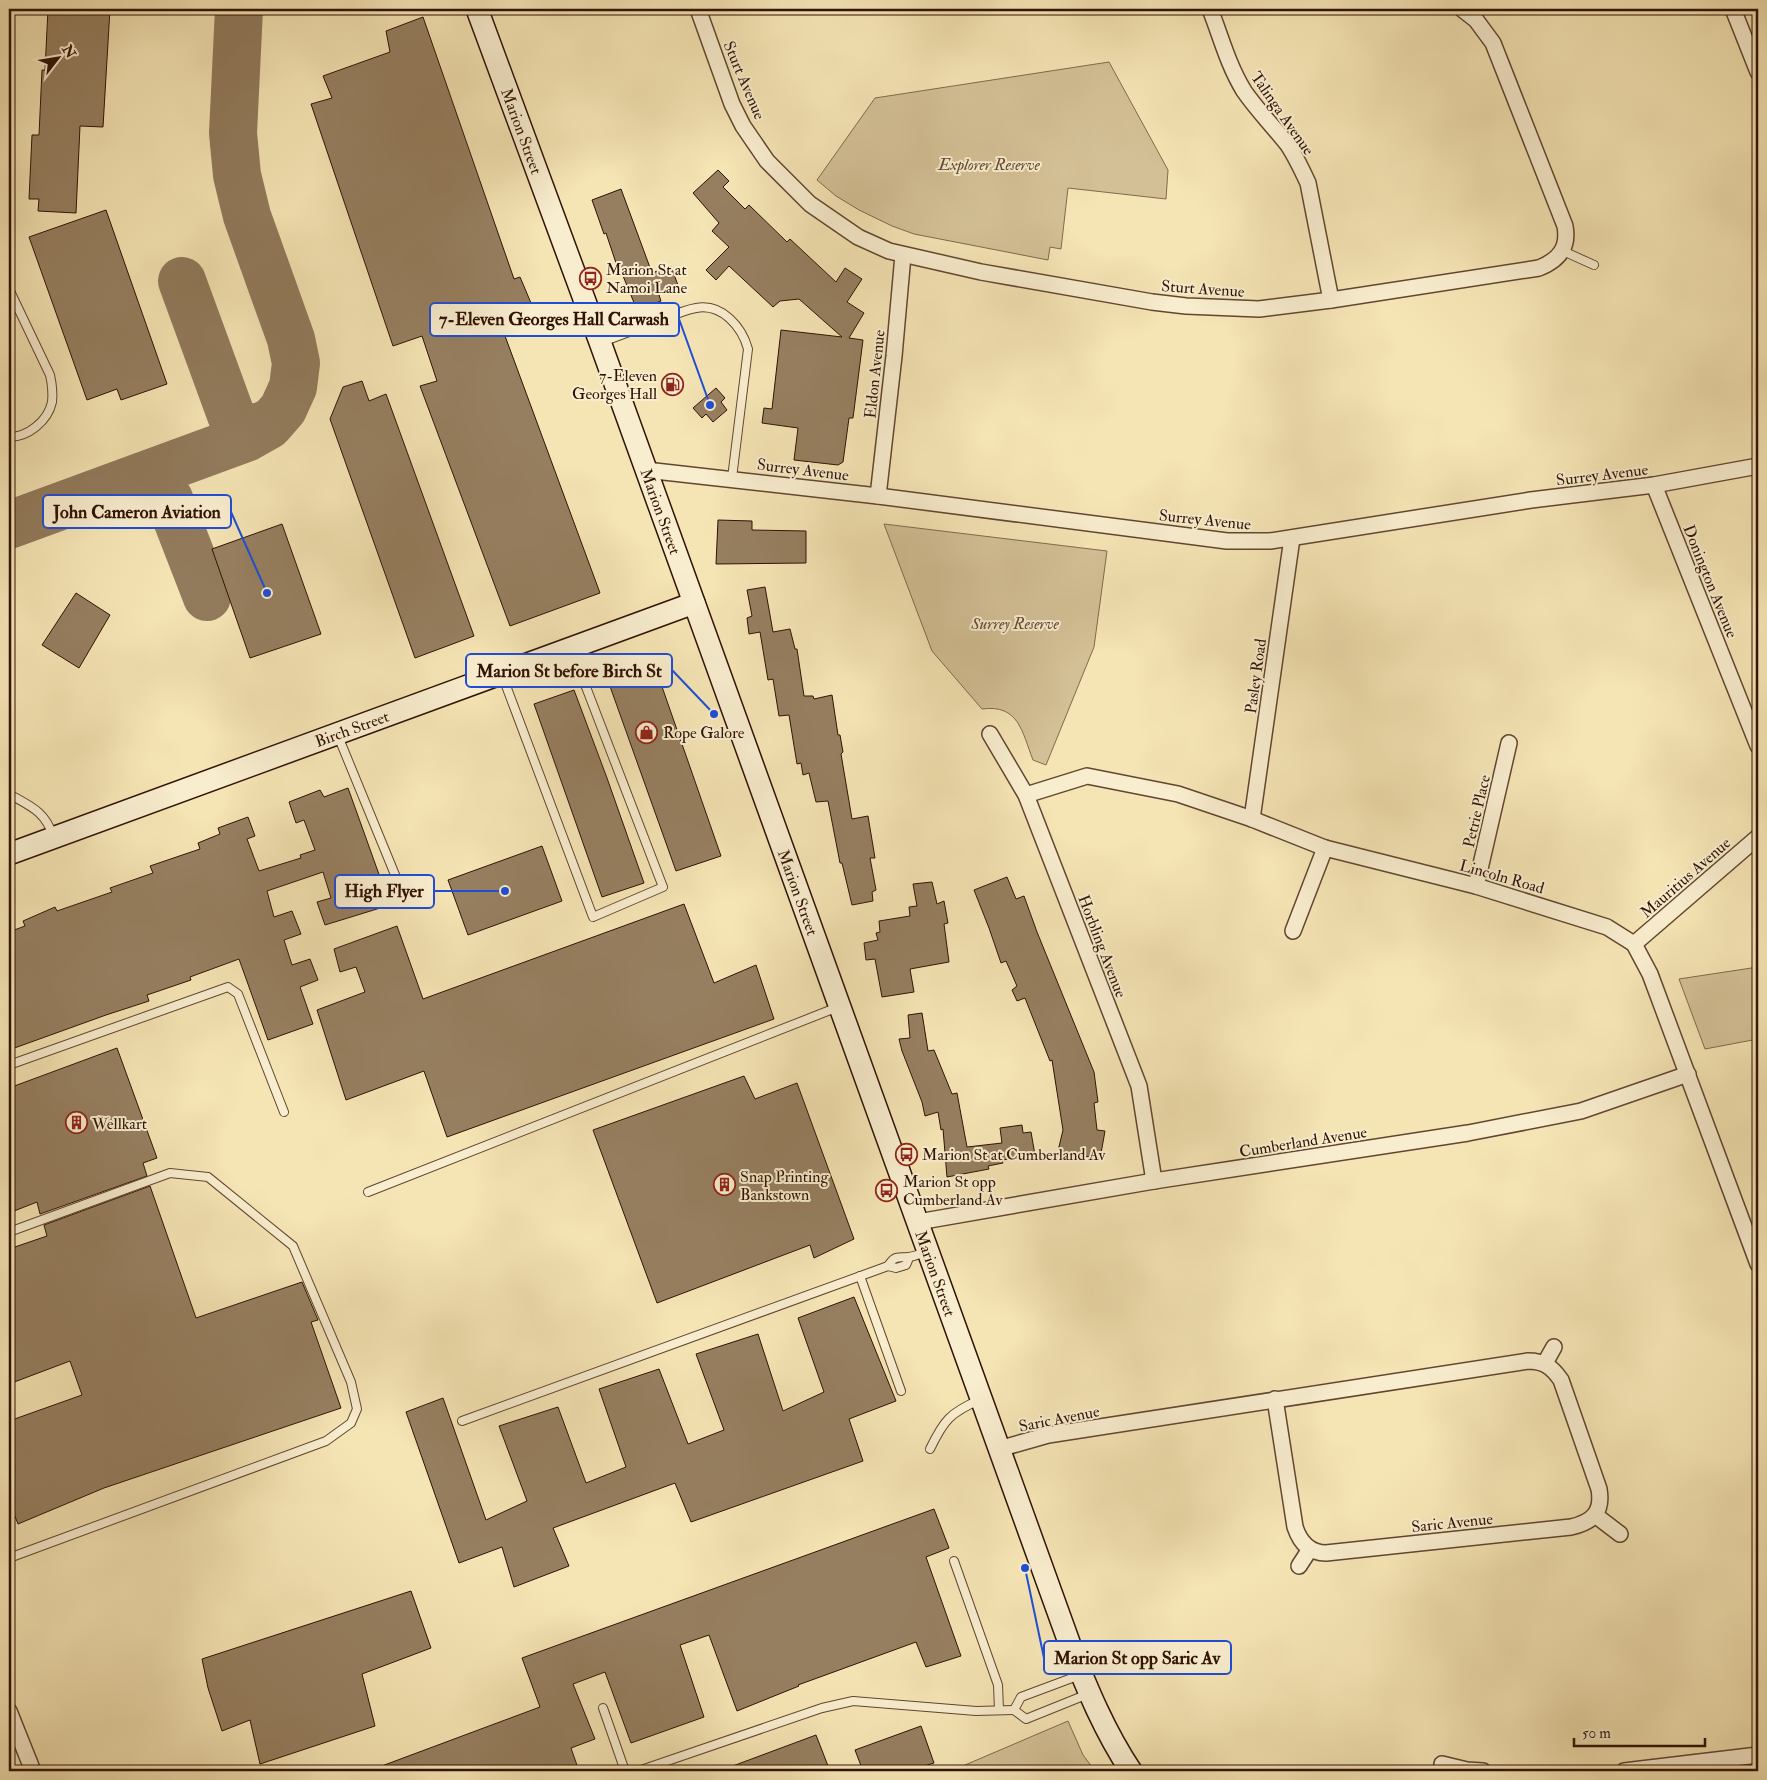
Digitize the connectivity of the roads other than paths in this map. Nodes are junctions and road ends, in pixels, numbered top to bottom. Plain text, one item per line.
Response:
1 (477, 9) edge
2 (698, 9) edge
3 (1210, 9) edge
4 (1462, 9) edge
5 (1733, 9) edge
6 (1758, 72) edge
7 (1563, 251) junction
8 (903, 255) junction
9 (1594, 265) dead end
10 (9, 289) edge
11 (1331, 300) junction
12 (600, 342) junction
13 (9, 437) edge
14 (1758, 466) edge
15 (646, 470) junction
16 (732, 478) junction
17 (1654, 485) junction
18 (878, 496) junction
19 (1292, 538) junction
20 (694, 603) junction
21 (569, 649) junction
22 (501, 673) junction
23 (337, 734) junction
24 (990, 734) dead end
25 (1509, 743) dead end
26 (1758, 746) edge
27 (9, 794) edge
28 (1026, 795) junction
29 (1252, 819) junction
30 (54, 838) junction
31 (1758, 838) edge
32 (1325, 848) junction
33 (9, 854) edge
34 (398, 882) dead end
35 (1476, 886) junction
36 (1293, 931) dead end
37 (1634, 944) junction
38 (840, 1007) junction
39 (9, 1065) edge
40 (1688, 1074) junction
41 (284, 1112) dead end
42 (1154, 1181) junction
43 (368, 1192) dead end
44 (918, 1222) junction
45 (9, 1232) edge
46 (918, 1254) junction
47 (1758, 1264) edge
48 (860, 1276) junction
49 (1554, 1347) dead end
50 (1545, 1363) junction
51 (901, 1391) dead end
52 (1275, 1399) junction
53 (981, 1400) junction
54 (462, 1420) dead end
55 (930, 1448) dead end
56 (999, 1449) junction
57 (1594, 1515) junction
58 (1620, 1534) dead end
59 (1310, 1549) junction
60 (9, 1558) edge
61 (954, 1562) dead end
62 (1299, 1566) dead end
63 (1085, 1684) junction
64 (603, 1708) dead end
65 (999, 1710) junction
66 (1014, 1710) junction
67 (9, 1711) edge
68 (1758, 1754) edge
69 (1442, 1764) dead end
70 (33, 1771) edge
71 (625, 1771) edge
72 (638, 1771) edge
73 (1130, 1771) edge
74 (1483, 1771) edge
75 (1628, 1771) edge

1 - 12 main road, Marion Street
2 - 8 street, Sturt Avenue
3 - 11 street, Talinga Avenue
4 - 7 street
5 - 6 street
7 - 9 lane
7 - 11 street, Sturt Avenue
8 - 11 street, Sturt Avenue
8 - 18 street, Eldon Avenue
10 - 13 lane
12 - 15 main road, Marion Street
12 - 16 lane
14 - 17 street, Surrey Avenue
15 - 16 street, Surrey Avenue
15 - 20 main road, Marion Street
16 - 18 street, Surrey Avenue
17 - 19 street, Surrey Avenue
17 - 26 street, Donington Avenue
18 - 19 street, Surrey Avenue
19 - 29 street, Pasley Road
20 - 21 main road, Birch Street
20 - 38 main road, Marion Street
21 - 22 main road, Birch Street
21 - 22 lane
22 - 23 main road, Birch Street
23 - 30 main road, Birch Street
23 - 34 lane
24 - 28 street, Horbling Avenue
25 - 35 street, Petrie Place
27 - 30 lane
28 - 29 street, Lincoln Road
28 - 42 street, Horbling Avenue
29 - 32 street, Lincoln Road
30 - 33 main road, Birch Street
31 - 37 street, Mauritius Avenue
32 - 35 street, Lincoln Road
32 - 36 street
35 - 37 street, Lincoln Road
37 - 40 street, Lincoln Road
38 - 43 lane
38 - 44 main road, Marion Street
39 - 41 lane
40 - 42 street, Cumberland Avenue
40 - 47 street, Lincoln Road
42 - 44 street, Cumberland Avenue
44 - 46 main road, Marion Street
45 - 60 lane
46 - 48 lane
46 - 53 main road, Marion Street
48 - 51 lane
48 - 54 lane
49 - 50 street
50 - 52 street, Saric Avenue
50 - 57 street
52 - 56 street, Saric Avenue
52 - 59 street
53 - 55 lane
53 - 56 main road, Marion Street
56 - 63 main road, Marion Street
57 - 58 street
57 - 59 street, Saric Avenue
59 - 62 street
61 - 65 lane
63 - 66 lane
63 - 66 lane
63 - 73 main road, Marion Street
64 - 71 lane
65 - 66 lane
65 - 72 lane
67 - 70 street
68 - 75 street
69 - 74 street

